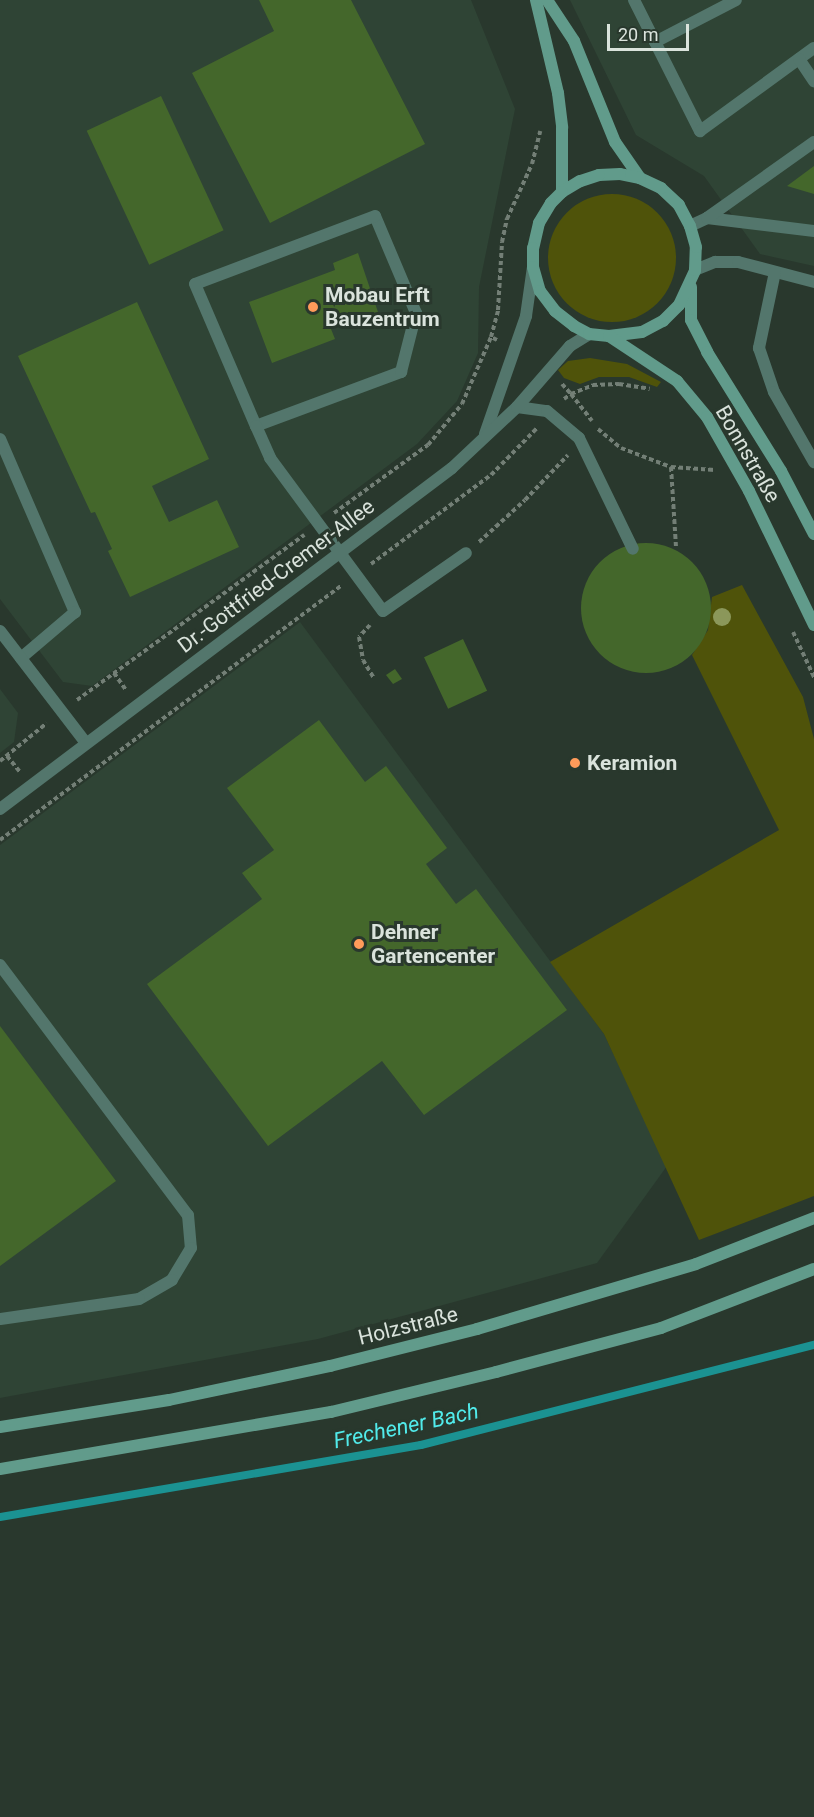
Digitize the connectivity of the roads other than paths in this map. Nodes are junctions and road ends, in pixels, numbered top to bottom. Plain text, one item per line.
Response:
1 (536, 0) edge
2 (547, 0) edge
3 (634, 0) edge
4 (736, 0) edge
5 (655, 42) junction
6 (814, 48) edge
7 (799, 59) junction
8 (814, 81) edge
9 (814, 142) edge
10 (640, 178) junction
11 (562, 192) junction
12 (707, 218) junction
13 (690, 226) junction
14 (814, 231) edge
15 (533, 267) junction
16 (695, 270) junction
17 (775, 273) junction
18 (814, 282) edge
19 (690, 285) junction
20 (589, 333) junction
21 (609, 336) junction
22 (517, 407) junction
23 (256, 426) junction
24 (485, 436) junction
25 (0, 439) edge
26 (814, 462) edge
27 (814, 534) edge
28 (633, 549) dead end
29 (339, 553) junction
30 (466, 553) road end
31 (814, 625) edge
32 (0, 631) edge
33 (21, 658) junction
34 (86, 743) junction
35 (0, 809) edge
36 (0, 965) edge
37 (814, 1218) edge
38 (814, 1269) edge
39 (0, 1319) edge
40 (0, 1427) edge
41 (0, 1469) edge

1 - 11 main road
2 - 10 main road
3 - 5 street
4 - 5 street
5 - 7 street
6 - 7 street
7 - 8 street
9 - 12 street
10 - 11 main road
10 - 13 main road
11 - 15 main road
12 - 13 street
12 - 14 street
13 - 16 main road
15 - 20 main road
15 - 24 street, Dr.-Gottfried-Cremer-Allee
16 - 17 street
16 - 19 main road
17 - 18 street
17 - 26 street
19 - 21 main road
19 - 27 main road, Bonnstraße
20 - 21 main road
20 - 22 street, Dr.-Gottfried-Cremer-Allee
21 - 31 main road, Bonnstraße
22 - 24 street, Dr.-Gottfried-Cremer-Allee
22 - 28 street
23 - 23 street
23 - 29 street
24 - 29 street, Dr.-Gottfried-Cremer-Allee
25 - 33 street
29 - 30 street
29 - 34 street, Dr.-Gottfried-Cremer-Allee
32 - 33 street
33 - 34 street
34 - 35 street, Dr.-Gottfried-Cremer-Allee
36 - 39 street
37 - 40 main road, Holzstraße
38 - 41 main road

